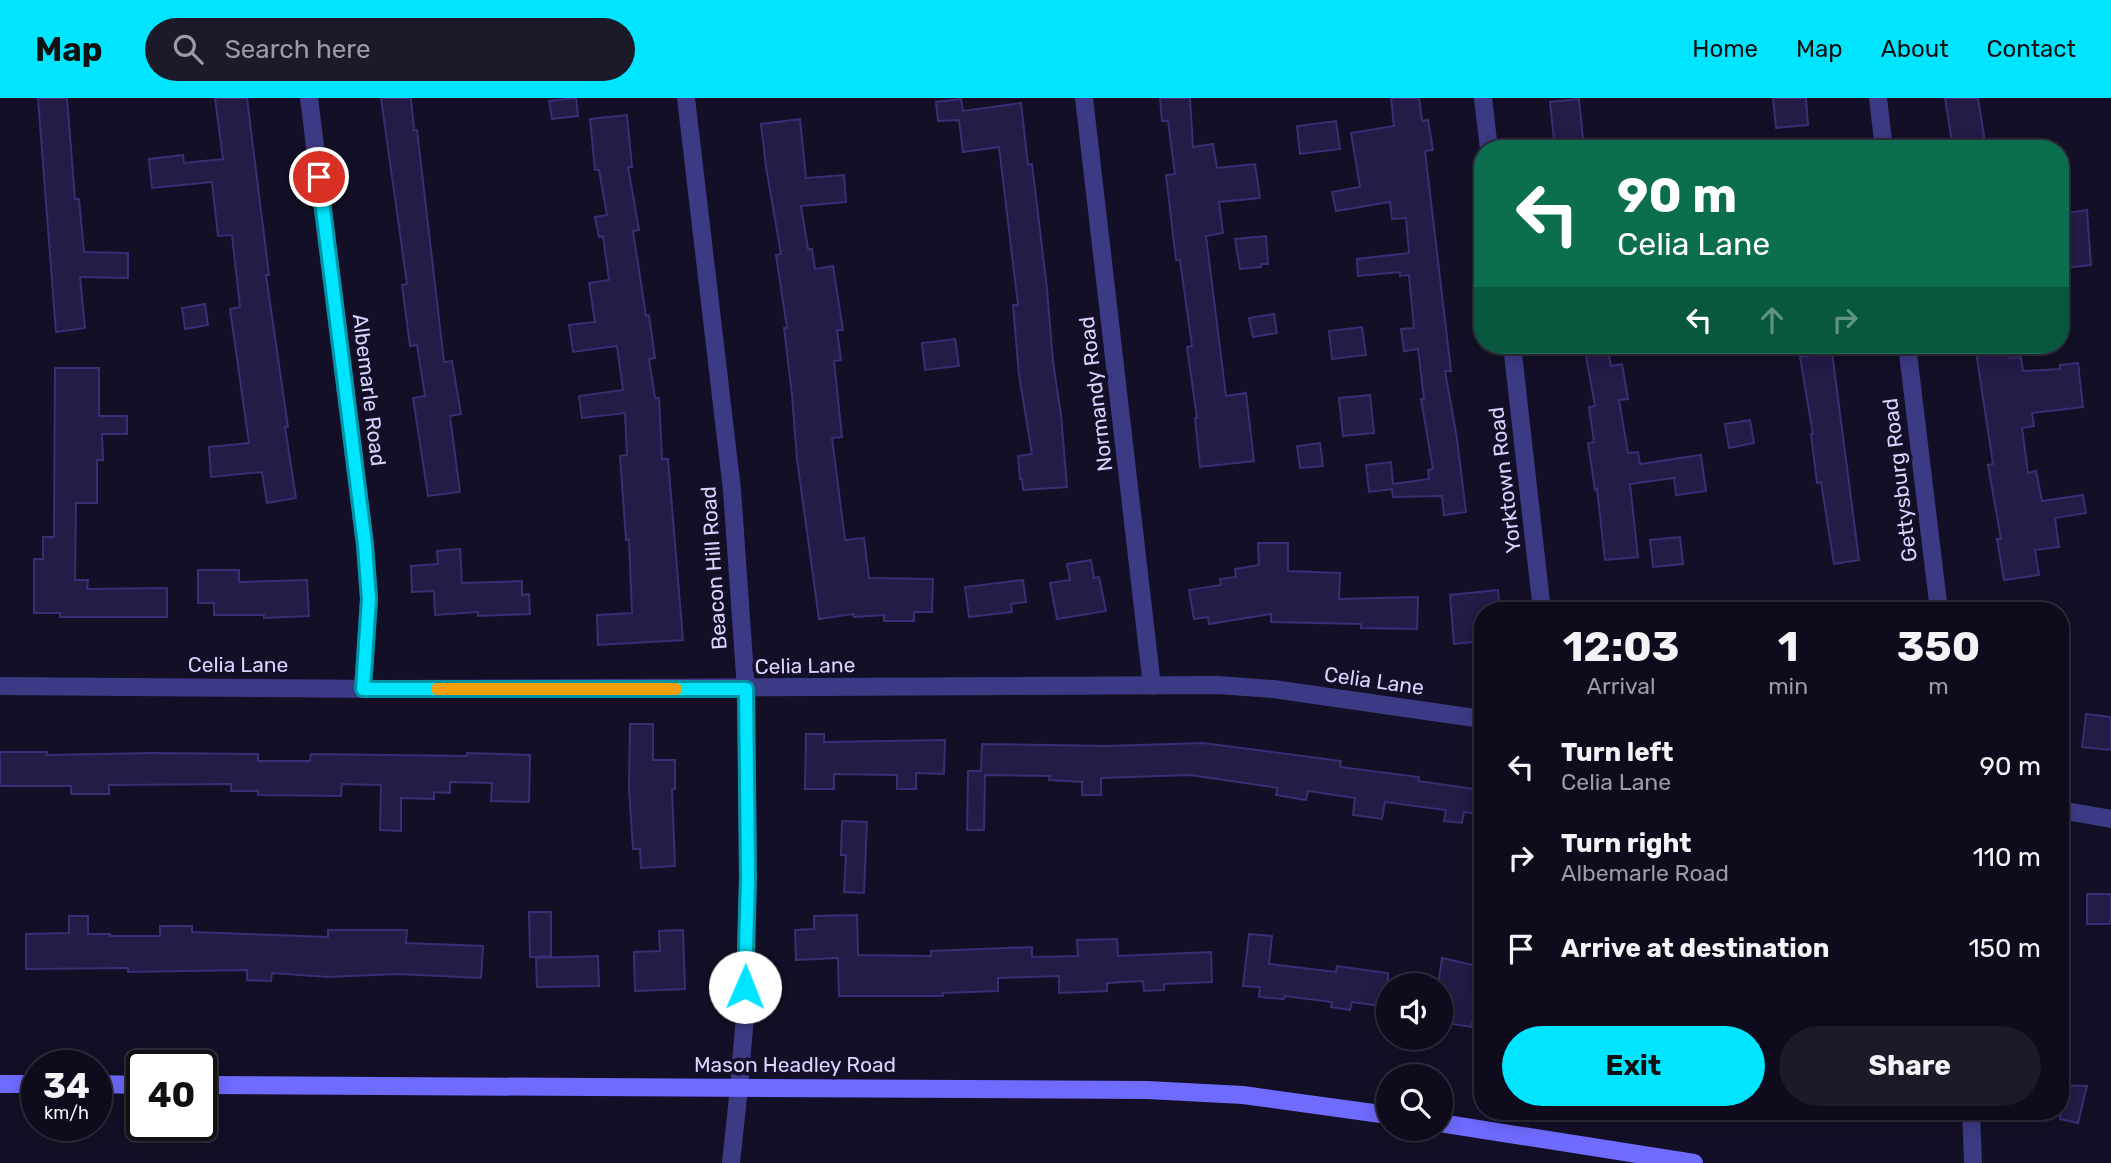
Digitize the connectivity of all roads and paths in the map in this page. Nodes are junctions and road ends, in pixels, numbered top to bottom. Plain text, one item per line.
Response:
1 (309, 98) edge
2 (686, 98) edge
3 (1084, 98) edge
4 (1483, 98) edge
5 (1878, 98) edge
6 (1488, 140) edge
7 (1883, 140) edge
8 (1513, 354) edge
9 (1908, 354) edge
10 (1541, 602) edge
11 (1938, 602) edge
12 (0, 686) edge
13 (1152, 686) junction
14 (363, 689) junction
15 (746, 689) junction
16 (1474, 718) edge
17 (2069, 811) edge
18 (2111, 818) edge
19 (0, 1084) edge
20 (21, 1084) edge
21 (217, 1085) edge
22 (739, 1088) junction
23 (1376, 1113) edge
24 (1971, 1120) edge
25 (1453, 1126) edge
26 (731, 1163) edge
27 (1694, 1163) edge
28 (1973, 1163) edge

1 - 14 street, Albemarle Road
2 - 15 street, Beacon Hill Road
3 - 13 street, Normandy Road
4 - 6 street
5 - 7 street
8 - 10 street, Yorktown Road
9 - 11 street, Gettysburg Road
12 - 14 street, Celia Lane
13 - 15 street, Celia Lane
13 - 16 street, Celia Lane
14 - 15 street, Celia Lane
15 - 22 street, Beacon Hill Road
17 - 18 street
19 - 20 main road
21 - 22 main road, Mason Headley Road
22 - 23 main road, Mason Headley Road
22 - 26 street, Beacon Hill Road
24 - 28 street
25 - 27 main road

